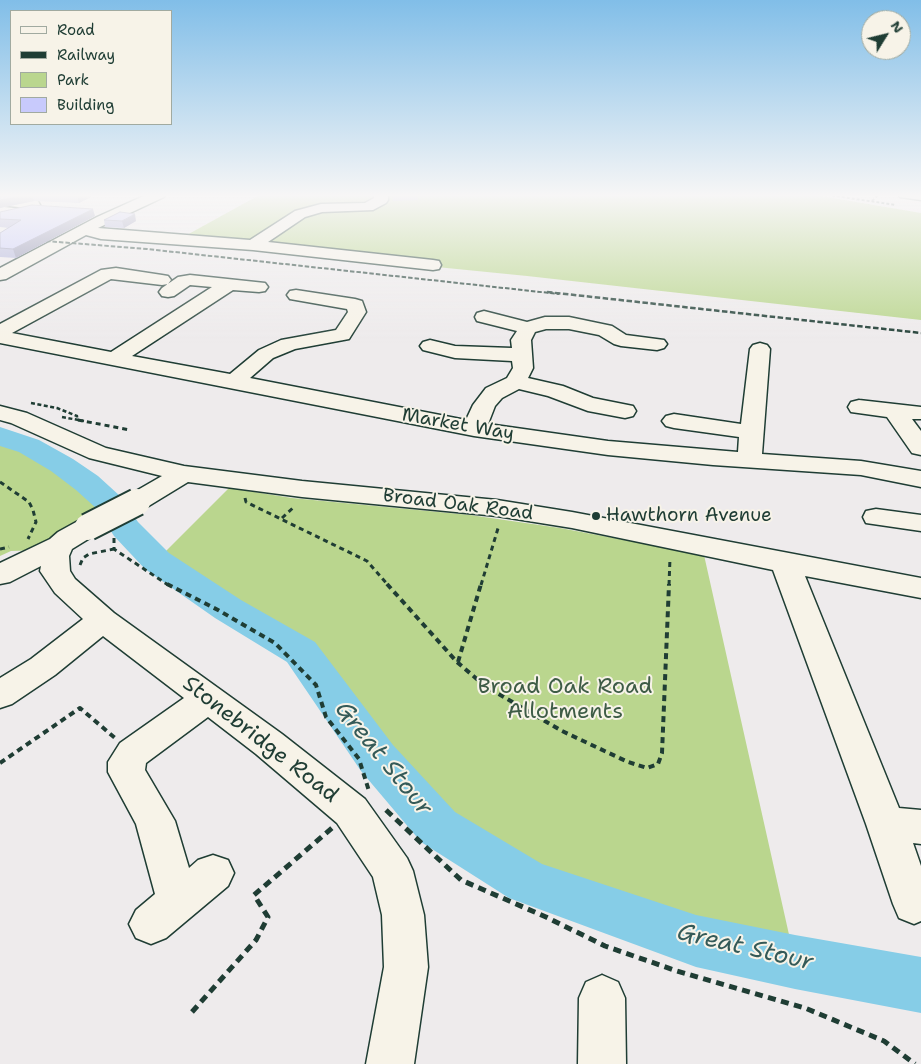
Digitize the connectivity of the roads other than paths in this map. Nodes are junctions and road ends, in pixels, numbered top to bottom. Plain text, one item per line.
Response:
1 (59, 244) edge
2 (235, 244) edge
3 (253, 245) joint
4 (433, 264) dead end
5 (0, 274) edge
6 (230, 284) junction
7 (259, 287) dead end
8 (296, 295) dead end
9 (484, 317) dead end
10 (528, 328) junction
11 (0, 332) edge
12 (342, 335) junction
13 (0, 337) edge
14 (364, 337) dead end
15 (657, 344) dead end
16 (430, 346) dead end
17 (760, 349) dead end
18 (522, 355) junction
19 (115, 358) junction
20 (234, 380) junction
21 (516, 382) junction
22 (859, 407) dead end
23 (894, 410) junction
24 (624, 411) dead end
25 (0, 413) edge
26 (918, 413) dead end
27 (674, 422) dead end
28 (474, 429) junction
29 (750, 432) junction
30 (921, 448) edge
31 (749, 460) junction
32 (153, 468) junction
33 (184, 474) junction
34 (921, 479) edge
35 (138, 502) junction
36 (876, 517) dead end
37 (921, 523) edge
38 (81, 541) junction
39 (785, 563) junction
40 (0, 575) edge
41 (921, 588) edge
42 (103, 620) junction
43 (0, 695) edge
44 (208, 699) junction
45 (904, 825) edge
46 (213, 873) dead end
47 (914, 904) dead end
48 (602, 998) dead end
49 (390, 1064) edge
50 (602, 1064) edge

1 - 5 street
2 - 3 street
3 - 4 street
6 - 7 street
6 - 11 street
6 - 19 street
8 - 12 street
9 - 10 street
10 - 15 street
10 - 18 street
12 - 14 street
12 - 20 street
13 - 19 street, Market Way
16 - 18 street
17 - 29 street
18 - 21 street
19 - 20 street, Market Way
20 - 28 street, Market Way
21 - 24 street
21 - 28 street
22 - 23 street
23 - 26 street
23 - 30 street
25 - 32 street, Broad Oak Road
27 - 29 street
28 - 31 street, Market Way
29 - 31 street
31 - 34 street, Market Way
32 - 33 street, Broad Oak Road
32 - 35 street
33 - 35 street
33 - 39 street, Broad Oak Road
35 - 38 street, bridge
36 - 37 street
38 - 40 street
38 - 42 street, Stonebridge Road
39 - 41 street, Broad Oak Road
39 - 45 street
42 - 43 street
42 - 44 street, Stonebridge Road
44 - 46 street
44 - 49 street, Stonebridge Road
45 - 47 street
48 - 50 street

